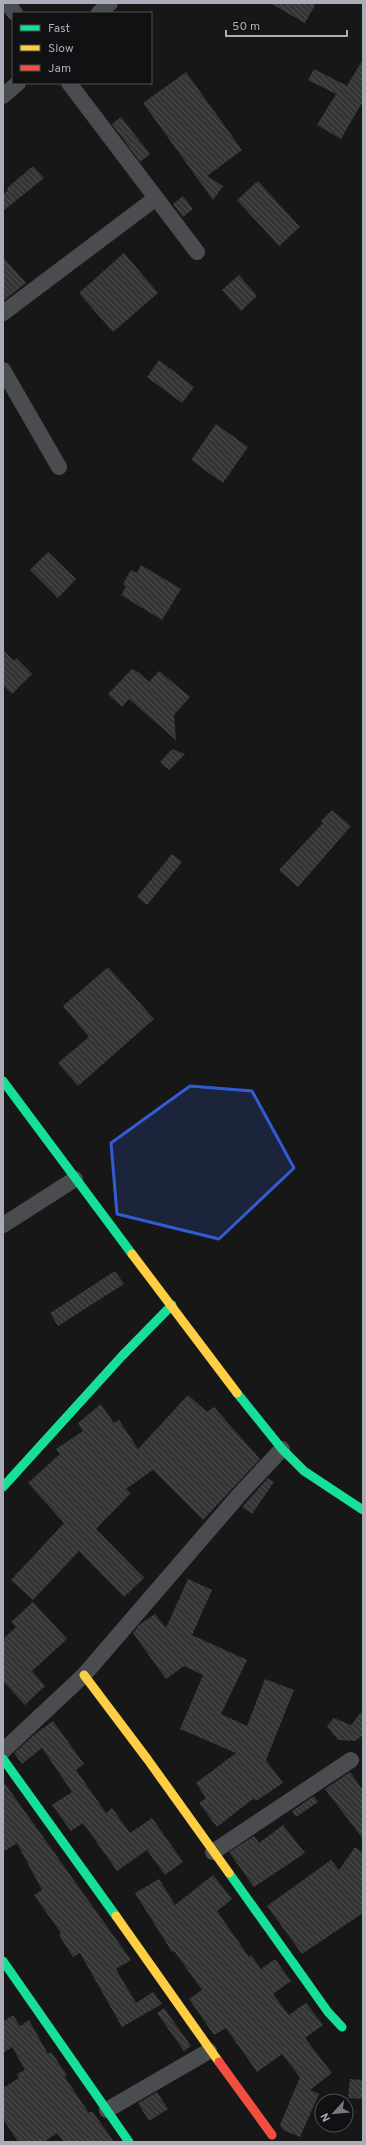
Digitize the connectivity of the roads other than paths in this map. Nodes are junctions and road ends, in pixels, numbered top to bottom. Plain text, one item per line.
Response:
1 (7, 3) edge
2 (110, 3) edge
3 (14, 12) edge
4 (100, 12) edge
5 (17, 84) edge
6 (69, 84) edge
7 (3, 96) edge
8 (156, 198) junction
9 (197, 252) dead end
10 (3, 313) edge
11 (3, 370) edge
12 (59, 467) dead end
13 (3, 1081) edge
14 (75, 1179) junction
15 (3, 1226) edge
16 (172, 1305) junction
17 (282, 1449) junction
18 (3, 1487) edge
19 (363, 1510) edge
20 (84, 1675) junction
21 (3, 1751) edge
22 (3, 1759) edge
23 (351, 1760) dead end
24 (213, 1852) junction
25 (3, 1961) edge
26 (342, 2027) dead end
27 (209, 2051) junction
28 (107, 2110) junction
29 (272, 2135) dead end
30 (129, 2142) edge

1 - 3 street
2 - 4 street
5 - 7 street
6 - 8 street
8 - 9 street
8 - 10 street
11 - 12 street
13 - 14 street
14 - 15 street
14 - 16 street
16 - 17 street
16 - 18 street
17 - 19 street
17 - 20 street
20 - 21 street
20 - 24 street
22 - 27 street
23 - 24 street
24 - 26 street
25 - 28 street
27 - 28 street
27 - 29 street
28 - 30 street

